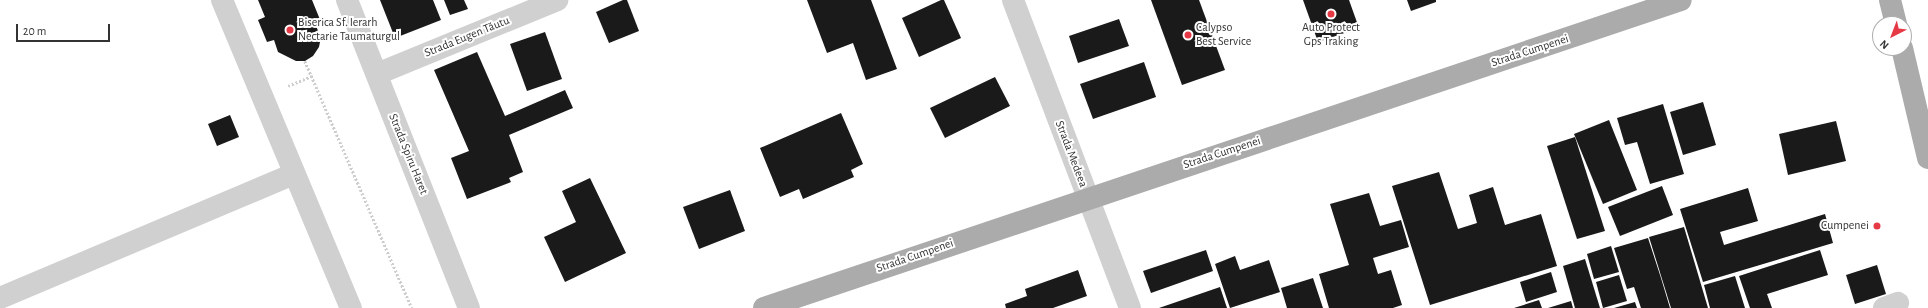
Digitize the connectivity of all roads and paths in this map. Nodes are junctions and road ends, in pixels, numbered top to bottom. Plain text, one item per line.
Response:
1 (222, 0) edge
2 (347, 0) edge
3 (557, 0) edge
4 (1013, 0) edge
5 (1681, 0) edge
6 (1890, 0) edge
7 (1894, 16) edge
8 (1904, 56) edge
9 (305, 61) dead end
10 (377, 74) junction
11 (1928, 158) edge
12 (294, 174) junction
13 (1088, 198) junction
14 (0, 298) edge
15 (350, 308) edge
16 (412, 308) edge
17 (469, 308) edge
18 (764, 308) edge
19 (1130, 308) edge

1 - 12 street
2 - 10 street, Strada Spiru Haret
3 - 10 street, Strada Eugen Tăutu
4 - 13 street, Strada Medeea
5 - 13 main road, Strada Cumpenei
6 - 7 main road
8 - 11 main road
9 - 16 path
10 - 17 street, Strada Spiru Haret
12 - 14 street
12 - 15 street
13 - 18 main road, Strada Cumpenei
13 - 19 street, Strada Medeea

